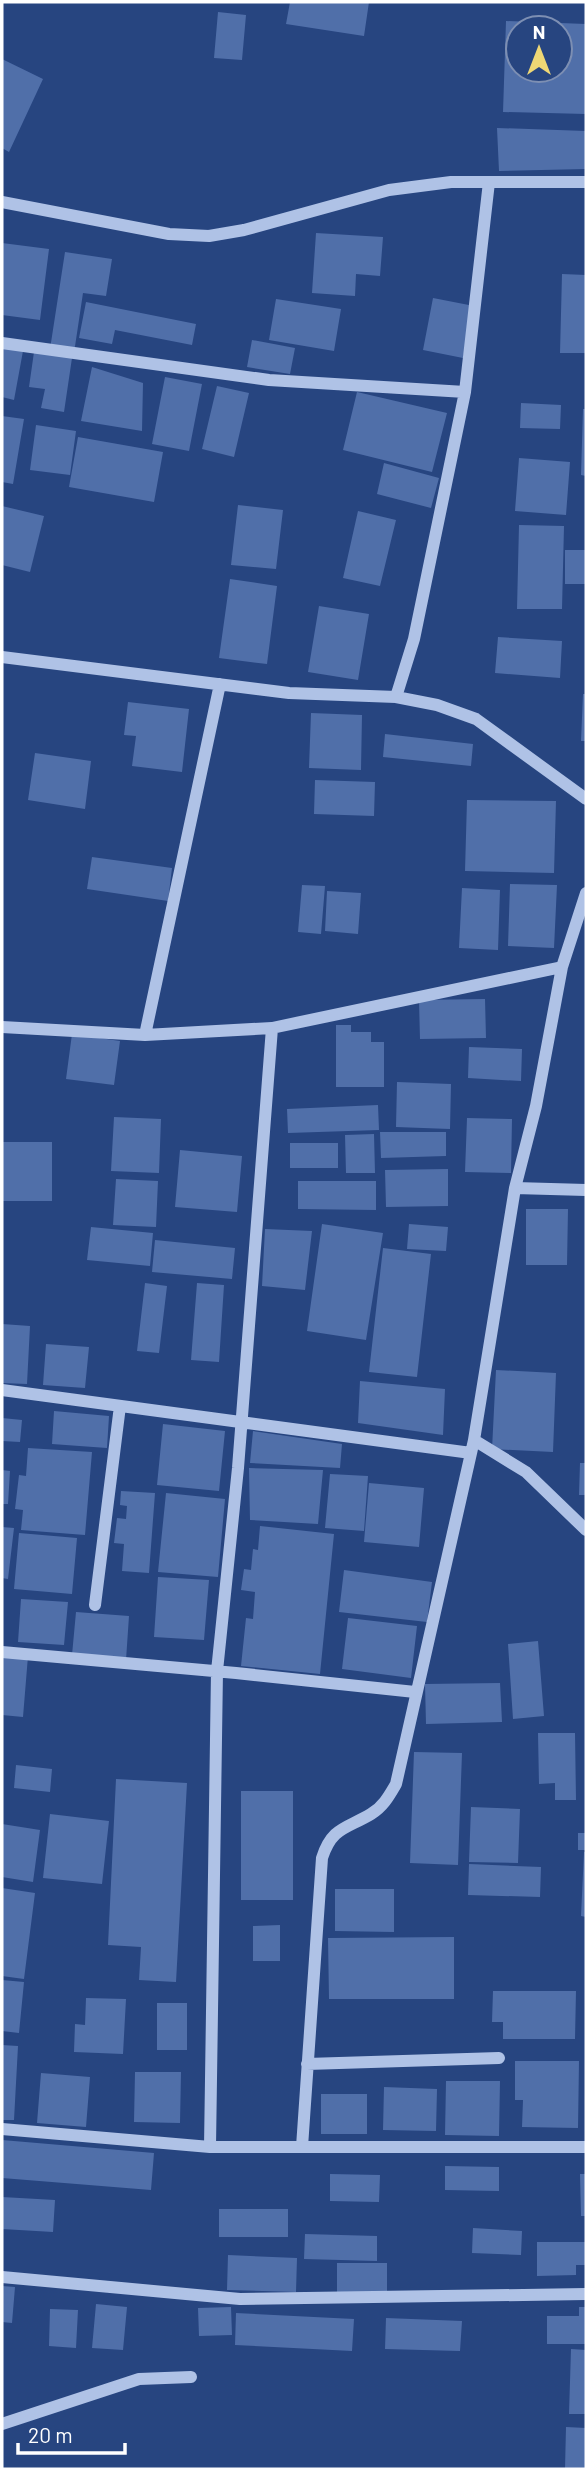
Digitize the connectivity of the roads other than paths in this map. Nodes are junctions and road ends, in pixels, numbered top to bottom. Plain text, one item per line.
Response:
1 (489, 183) junction
2 (586, 183) edge
3 (2, 202) edge
4 (2, 343) edge
5 (465, 392) junction
6 (2, 657) edge
7 (220, 684) junction
8 (396, 697) junction
9 (586, 799) edge
10 (586, 893) edge
11 (562, 967) junction
12 (2, 1027) edge
13 (272, 1028) junction
14 (145, 1035) junction
15 (514, 1188) junction
16 (586, 1190) edge
17 (2, 1390) edge
18 (120, 1406) junction
19 (242, 1422) junction
20 (474, 1440) junction
21 (471, 1453) junction
22 (586, 1530) edge
23 (95, 1605) dead end
24 (2, 1651) edge
25 (217, 1671) junction
26 (415, 1692) junction
27 (499, 2058) dead end
28 (307, 2064) junction
29 (2, 2129) edge
30 (210, 2147) junction
31 (302, 2147) junction
32 (586, 2147) edge
33 (2, 2277) edge
34 (586, 2294) edge
35 (191, 2376) dead end
36 (2, 2424) edge

1 - 2 street
1 - 3 street
1 - 5 street
4 - 5 street
5 - 8 street
6 - 7 street
7 - 8 street
7 - 14 street
8 - 9 street
10 - 11 street
11 - 13 street
11 - 15 street
12 - 14 street
13 - 14 street
13 - 19 street
15 - 16 street
15 - 20 street
17 - 18 street
18 - 19 street
18 - 23 street
19 - 21 street
19 - 25 street
20 - 21 street
20 - 22 street
21 - 26 street
24 - 25 street
25 - 26 street
25 - 30 street
26 - 28 street
27 - 28 street
28 - 31 street
29 - 30 street
30 - 31 street
31 - 32 street
33 - 34 street
35 - 36 street

